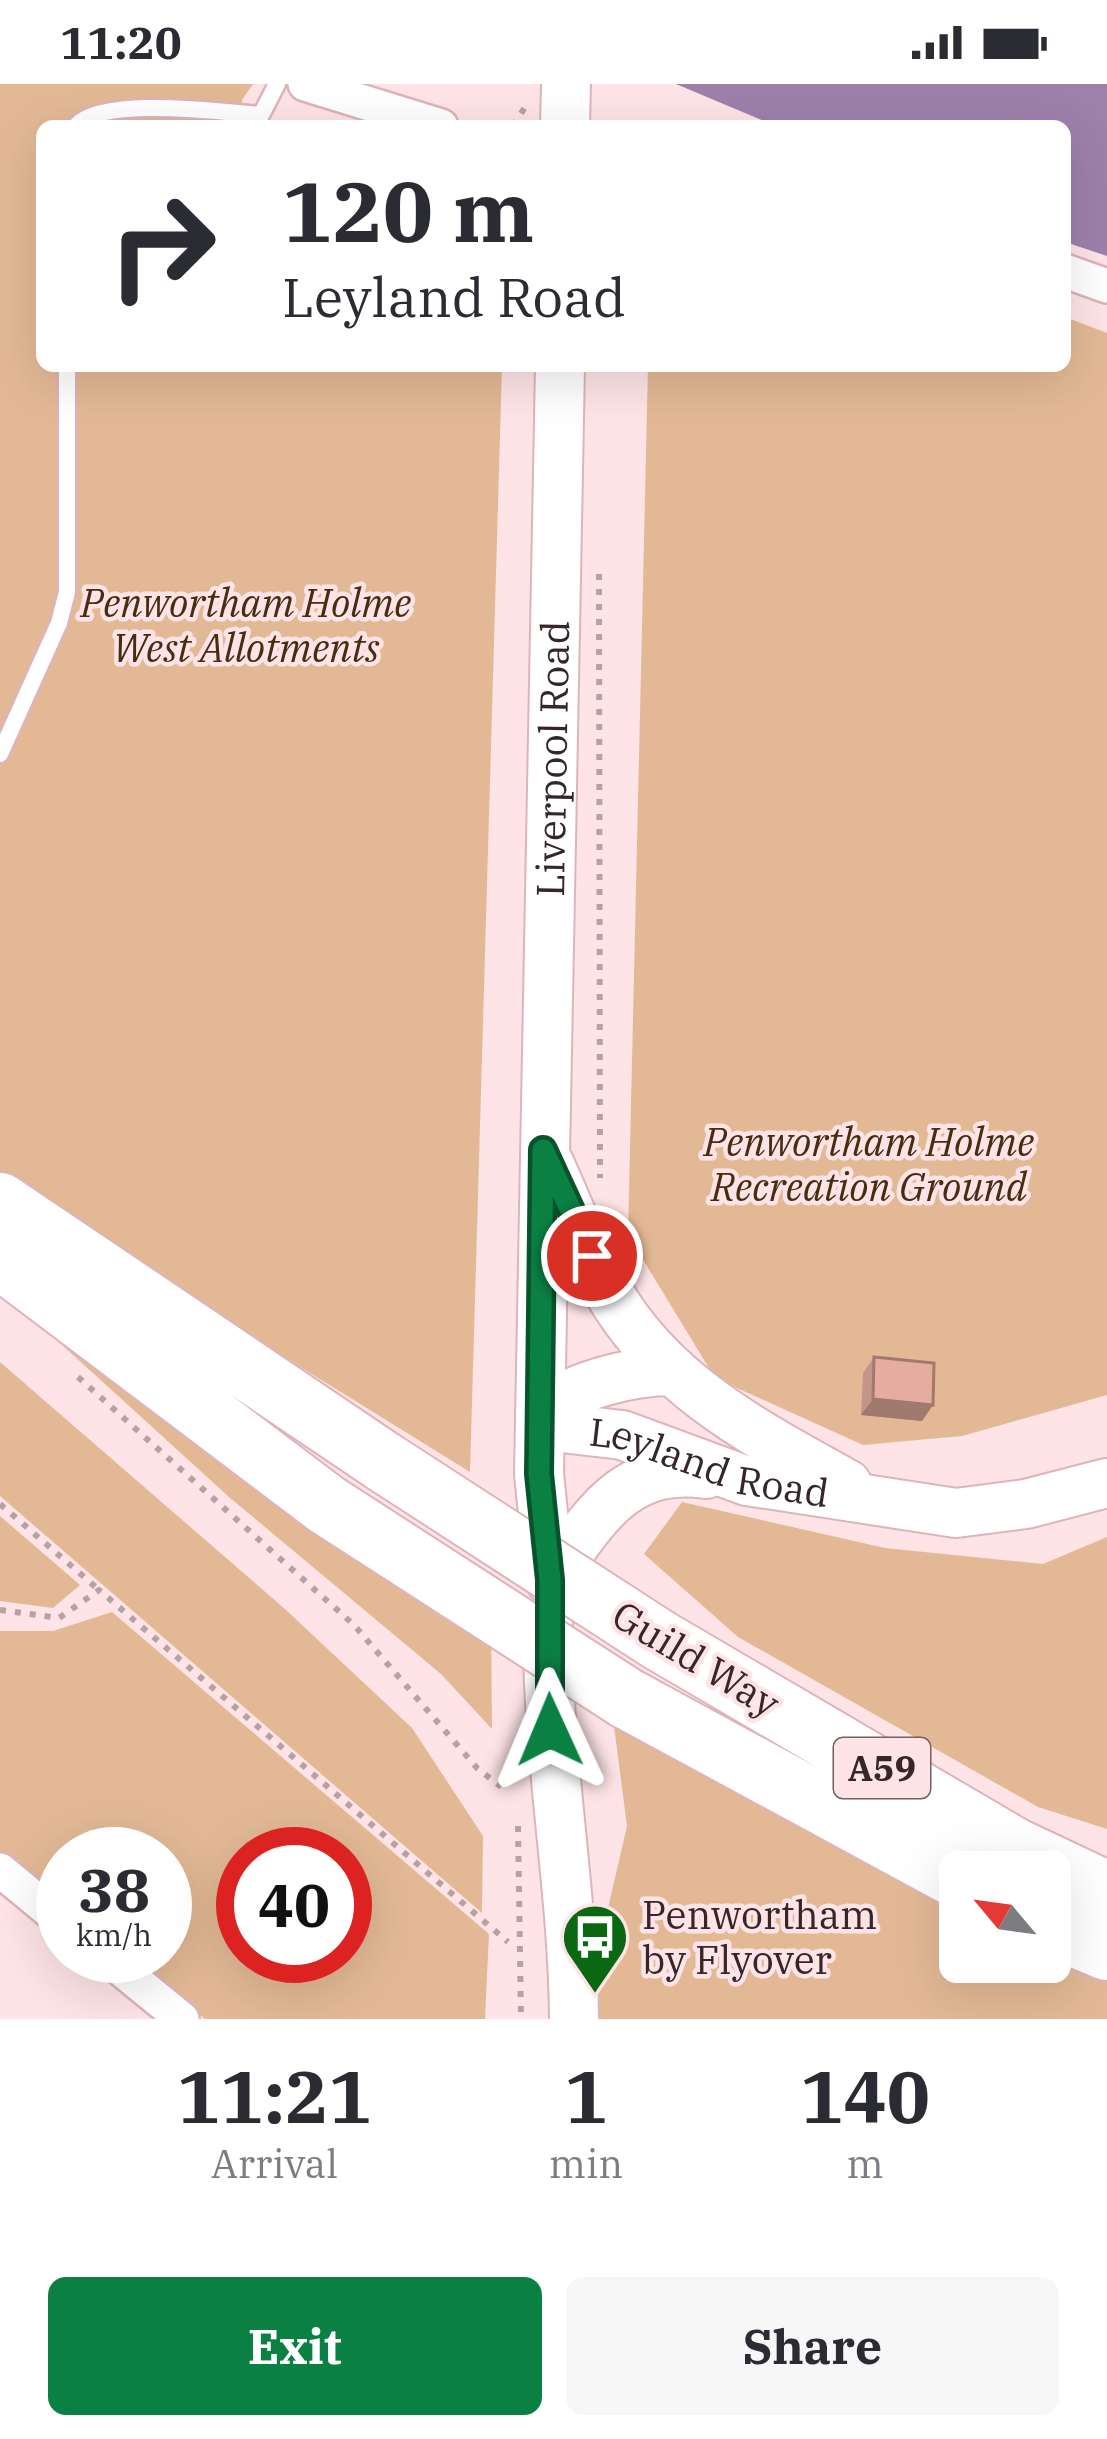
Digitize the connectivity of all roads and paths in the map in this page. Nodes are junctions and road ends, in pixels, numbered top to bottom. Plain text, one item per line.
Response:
1 (278, 84) edge
2 (305, 84) edge
3 (566, 84) edge
4 (84, 120) edge
5 (422, 120) edge
6 (565, 120) edge
7 (1071, 273) edge
8 (1107, 286) edge
9 (67, 372) edge
10 (560, 372) edge
11 (598, 551) dead end
12 (0, 754) edge
13 (543, 1150) junction
14 (600, 1184) dead end
15 (0, 1203) edge
16 (0, 1258) edge
17 (66, 1366) dead end
18 (673, 1371) junction
19 (560, 1414) junction
20 (747, 1480) junction
21 (1107, 1483) edge
22 (0, 1504) edge
23 (882, 1504) junction
24 (550, 1580) junction
25 (99, 1590) junction
26 (0, 1610) edge
27 (501, 1787) dead end
28 (916, 1788) junction
29 (1107, 1862) edge
30 (939, 1868) edge
31 (0, 1870) edge
32 (1107, 1892) edge
33 (36, 1900) edge
34 (1071, 1935) edge
35 (508, 1942) dead end
36 (520, 1946) dead end
37 (1107, 1950) edge
38 (138, 1983) edge
39 (182, 2019) edge
40 (521, 2019) edge
41 (574, 2019) edge

1 - 4 lane
2 - 5 street
3 - 6 main road
7 - 8 street
9 - 12 lane
10 - 13 main road, Liverpool Road
11 - 14 path
13 - 18 main road, Leyland Road
13 - 19 main road, Liverpool Road
15 - 28 highway, Guild Way / A59, bridge
16 - 30 highway, Guild Way / A59, bridge
17 - 27 path
18 - 19 main road
18 - 23 main road, Leyland Road
19 - 20 main road, Leyland Road
19 - 24 main road, Liverpool Road
20 - 23 main road, Leyland Road
20 - 24 main road
21 - 23 main road, Leyland Road
22 - 25 path
24 - 41 main road, Liverpool Road
25 - 26 path
25 - 35 path
28 - 29 main road
28 - 32 highway, Guild Way / A59
31 - 33 street
34 - 37 highway
36 - 40 path
38 - 39 street

